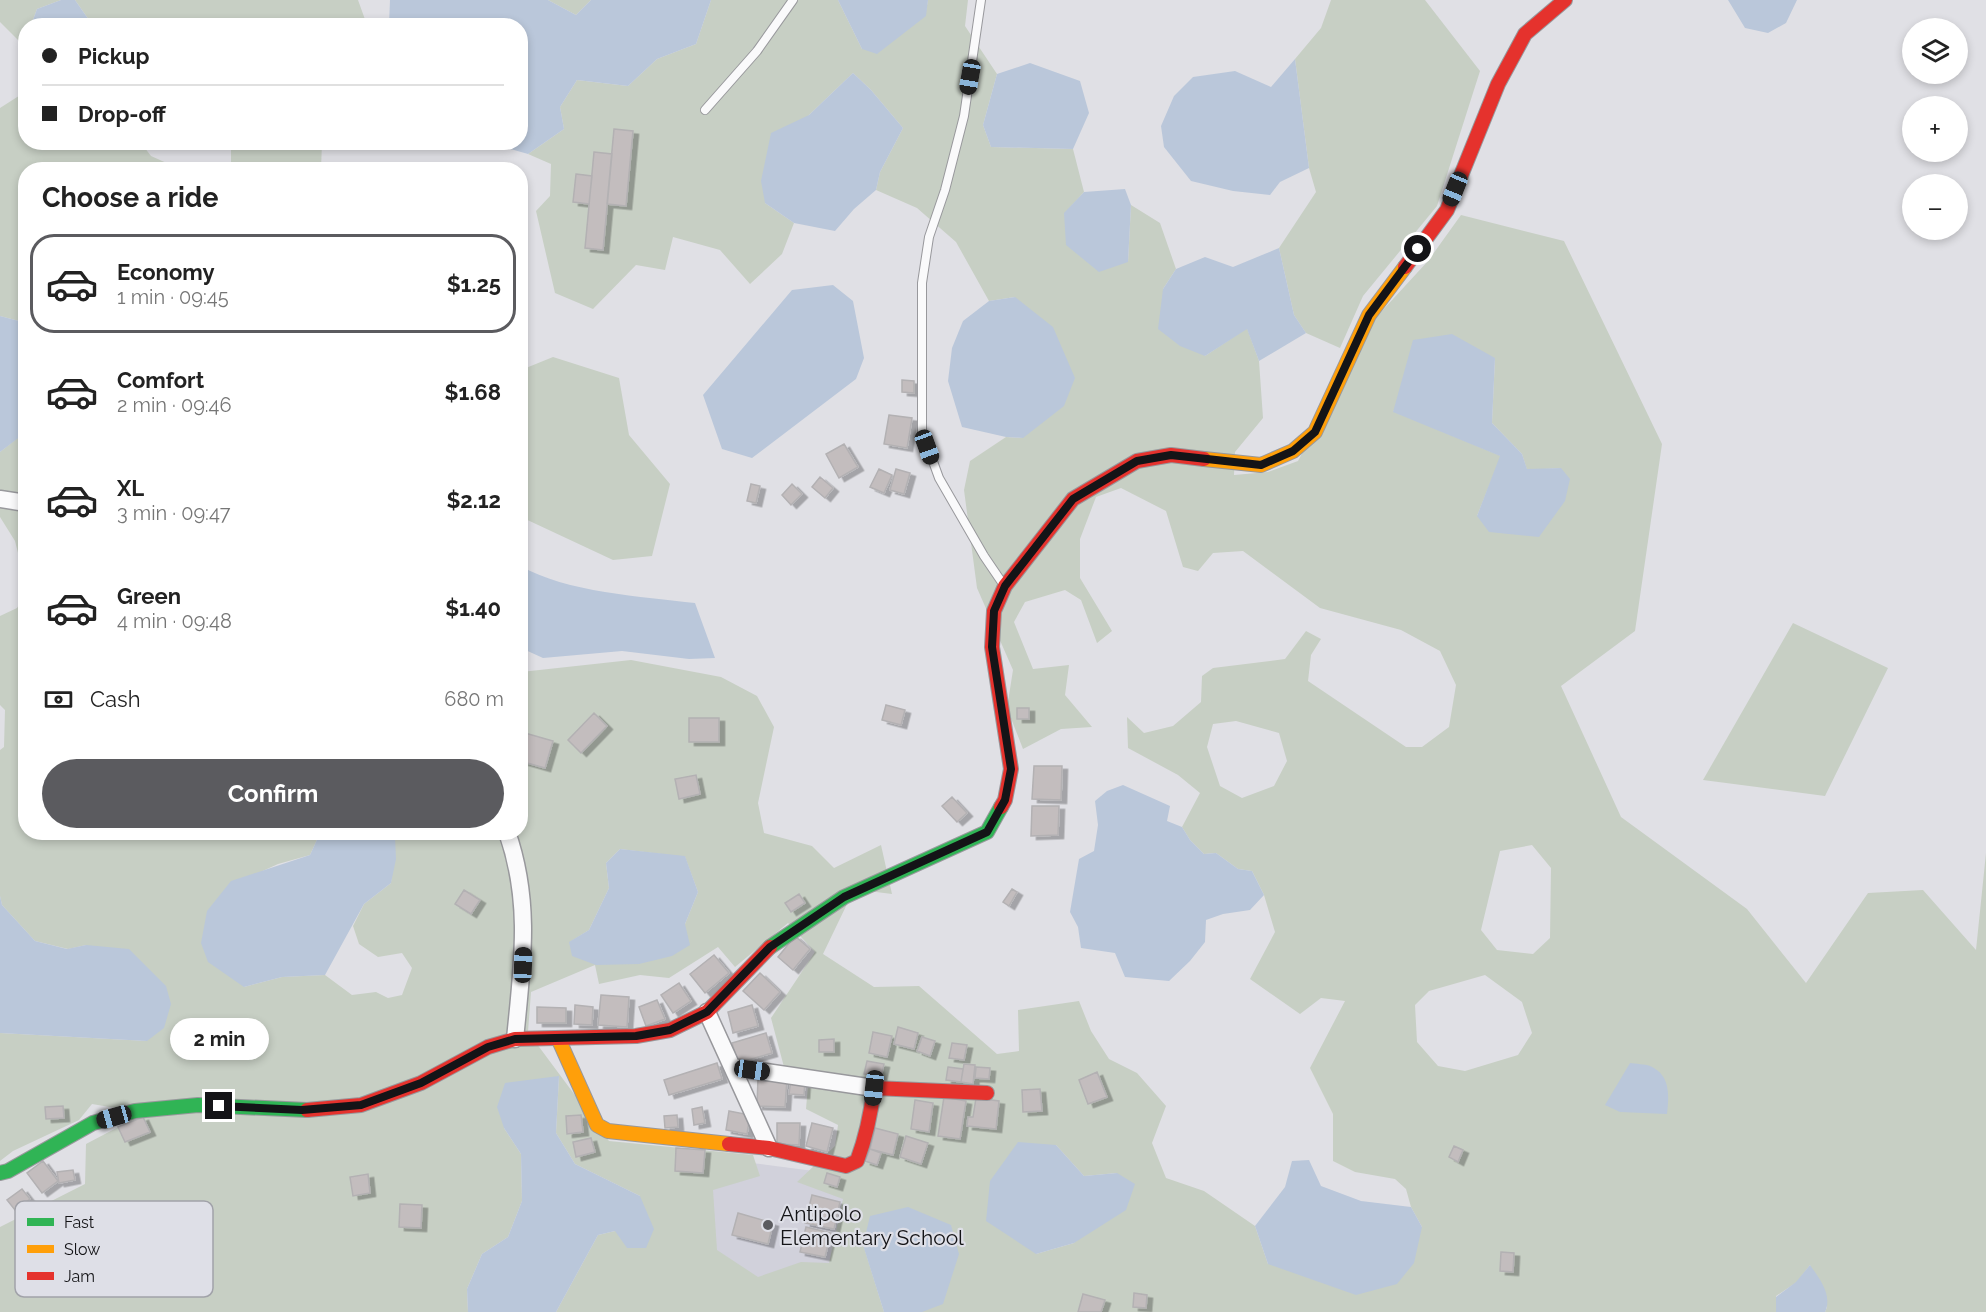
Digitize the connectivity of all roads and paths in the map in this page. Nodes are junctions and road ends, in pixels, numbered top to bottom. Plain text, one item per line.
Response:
1 (792, 0) edge
2 (981, 0) edge
3 (1565, 0) edge
4 (705, 110) dead end
5 (0, 499) edge
6 (18, 502) edge
7 (1005, 586) junction
8 (510, 840) edge
9 (707, 1012) junction
10 (558, 1038) junction
11 (515, 1039) junction
12 (732, 1067) junction
13 (874, 1088) junction
14 (987, 1093) dead end
15 (769, 1148) junction
16 (0, 1173) edge

1 - 4 lane
2 - 7 lane
3 - 7 street
5 - 6 street
7 - 9 street
8 - 11 street
9 - 10 street
9 - 12 street
10 - 11 street
10 - 15 street
11 - 16 street
12 - 13 street
12 - 15 street
13 - 14 street
13 - 15 street

